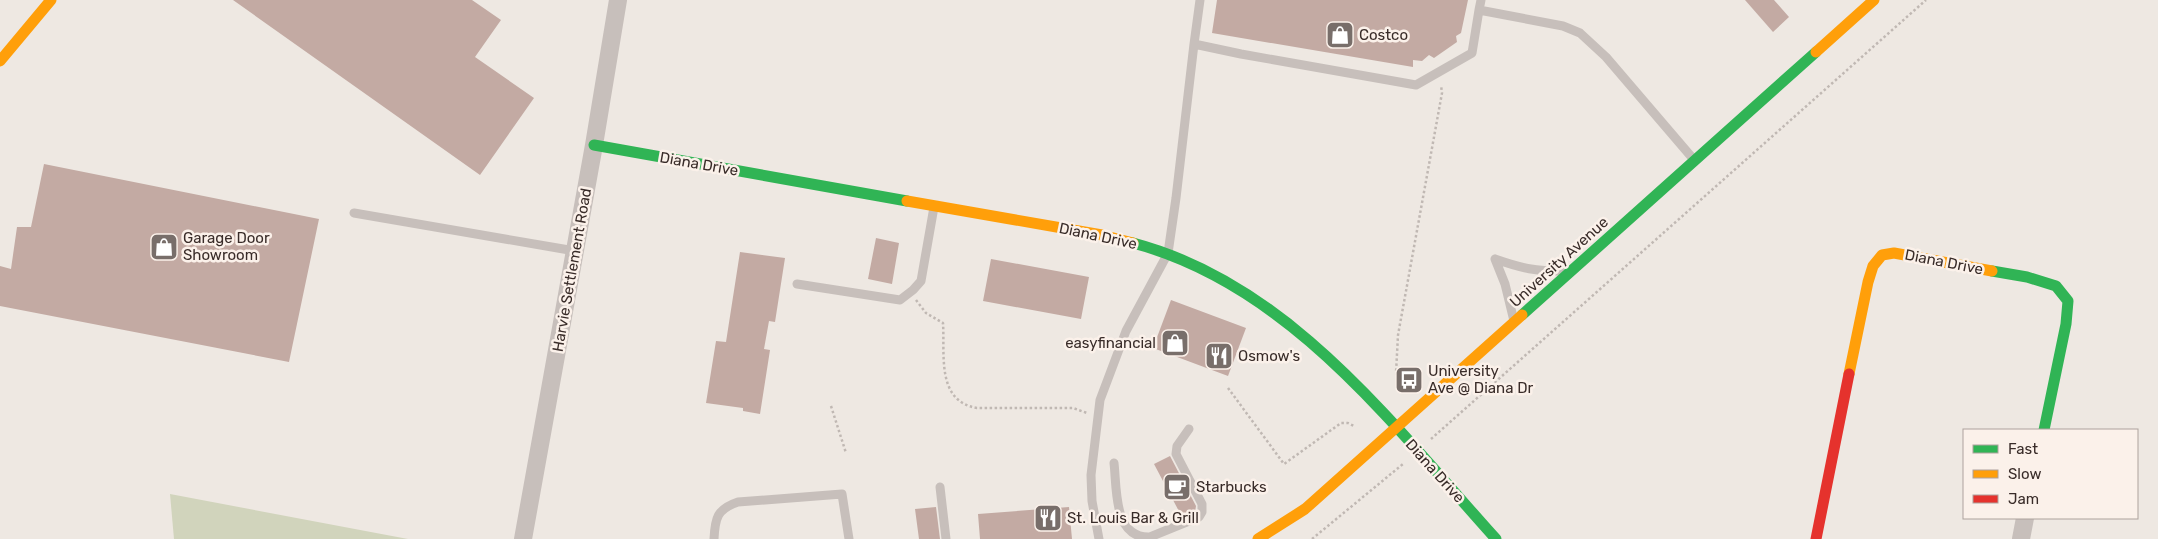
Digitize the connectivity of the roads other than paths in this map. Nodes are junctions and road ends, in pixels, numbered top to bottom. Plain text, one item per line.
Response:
1 (51, 0) edge
2 (618, 0) edge
3 (1200, 0) edge
4 (1481, 0) edge
5 (1874, 0) edge
6 (1479, 10) junction
7 (1194, 44) junction
8 (0, 61) edge
9 (594, 146) junction
10 (1695, 161) junction
11 (934, 206) junction
12 (354, 213) dead end
13 (575, 251) junction
14 (1168, 253) junction
15 (1570, 270) junction
16 (796, 284) dead end
17 (1514, 322) junction
18 (1396, 428) junction
19 (1189, 429) dead end
20 (2044, 429) edge
21 (1114, 463) dead end
22 (940, 487) dead end
23 (2026, 519) edge
24 (1493, 538) edge
25 (523, 539) edge
26 (714, 539) edge
27 (849, 539) edge
28 (946, 539) edge
29 (1099, 539) edge
30 (1258, 539) edge
31 (1816, 539) edge
32 (2021, 539) edge

1 - 8 main road
2 - 9 street, Harvie Settlement Road
3 - 7 lane
4 - 6 lane
5 - 10 main road, University Avenue
6 - 7 lane
6 - 10 lane
7 - 14 lane
9 - 11 main road, Diana Drive
9 - 13 street, Harvie Settlement Road
10 - 15 main road, University Avenue
11 - 14 main road, Diana Drive
11 - 16 lane
12 - 13 lane
13 - 25 street, Harvie Settlement Road
14 - 18 main road, Diana Drive
14 - 29 lane
15 - 17 main road, University Avenue
15 - 17 lane
17 - 18 main road, University Avenue
18 - 24 main road, Diana Drive
18 - 30 main road, University Avenue
19 - 21 lane
20 - 31 main road, Diana Drive
22 - 28 lane
23 - 32 street
26 - 27 lane

